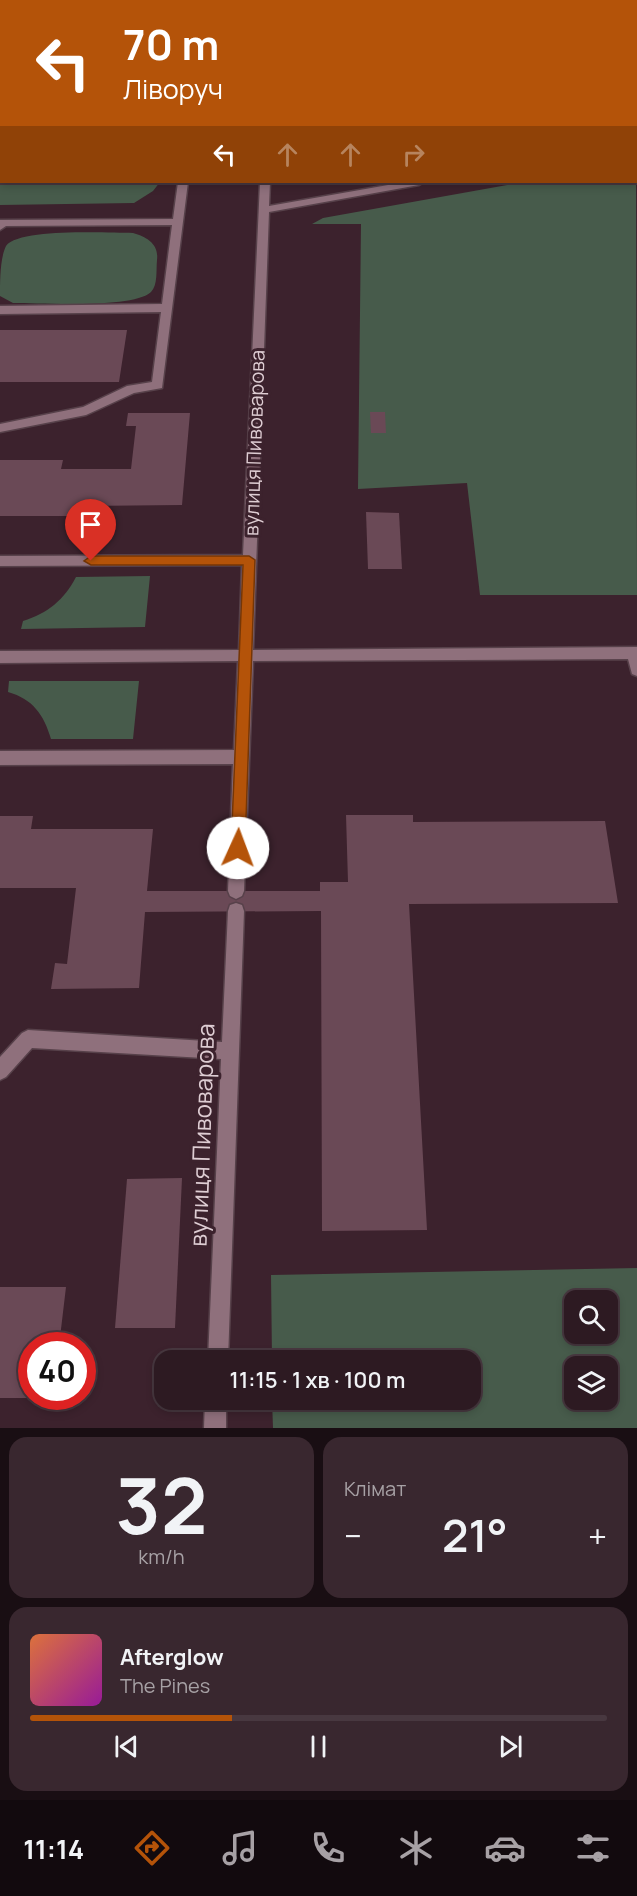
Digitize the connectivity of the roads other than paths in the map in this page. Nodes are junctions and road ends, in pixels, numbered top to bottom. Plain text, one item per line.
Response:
1 (183, 183) edge
2 (265, 183) edge
3 (413, 183) edge
4 (263, 210) junction
5 (178, 222) junction
6 (0, 227) edge
7 (167, 308) junction
8 (0, 310) edge
9 (0, 428) edge
10 (249, 560) junction
11 (0, 561) edge
12 (635, 653) edge
13 (246, 655) junction
14 (0, 657) edge
15 (637, 670) edge
16 (242, 757) junction
17 (0, 758) edge
18 (236, 891) dead end
19 (236, 911) dead end
20 (230, 1051) junction
21 (0, 1071) edge
22 (218, 1350) edge
23 (216, 1410) edge
24 (215, 1428) edge

1 - 5 street
2 - 4 street, вулиця Пивоварова
3 - 4 street
4 - 10 street, вулиця Пивоварова
5 - 6 street
5 - 7 street
7 - 8 street
7 - 9 street
10 - 11 street
10 - 13 street, вулиця Пивоварова
12 - 13 street
12 - 15 street
13 - 14 street
13 - 16 street, вулиця Пивоварова
16 - 17 street
16 - 18 street, вулиця Пивоварова
19 - 20 street, вулиця Пивоварова
20 - 21 street
20 - 22 street, вулиця Пивоварова
23 - 24 street

